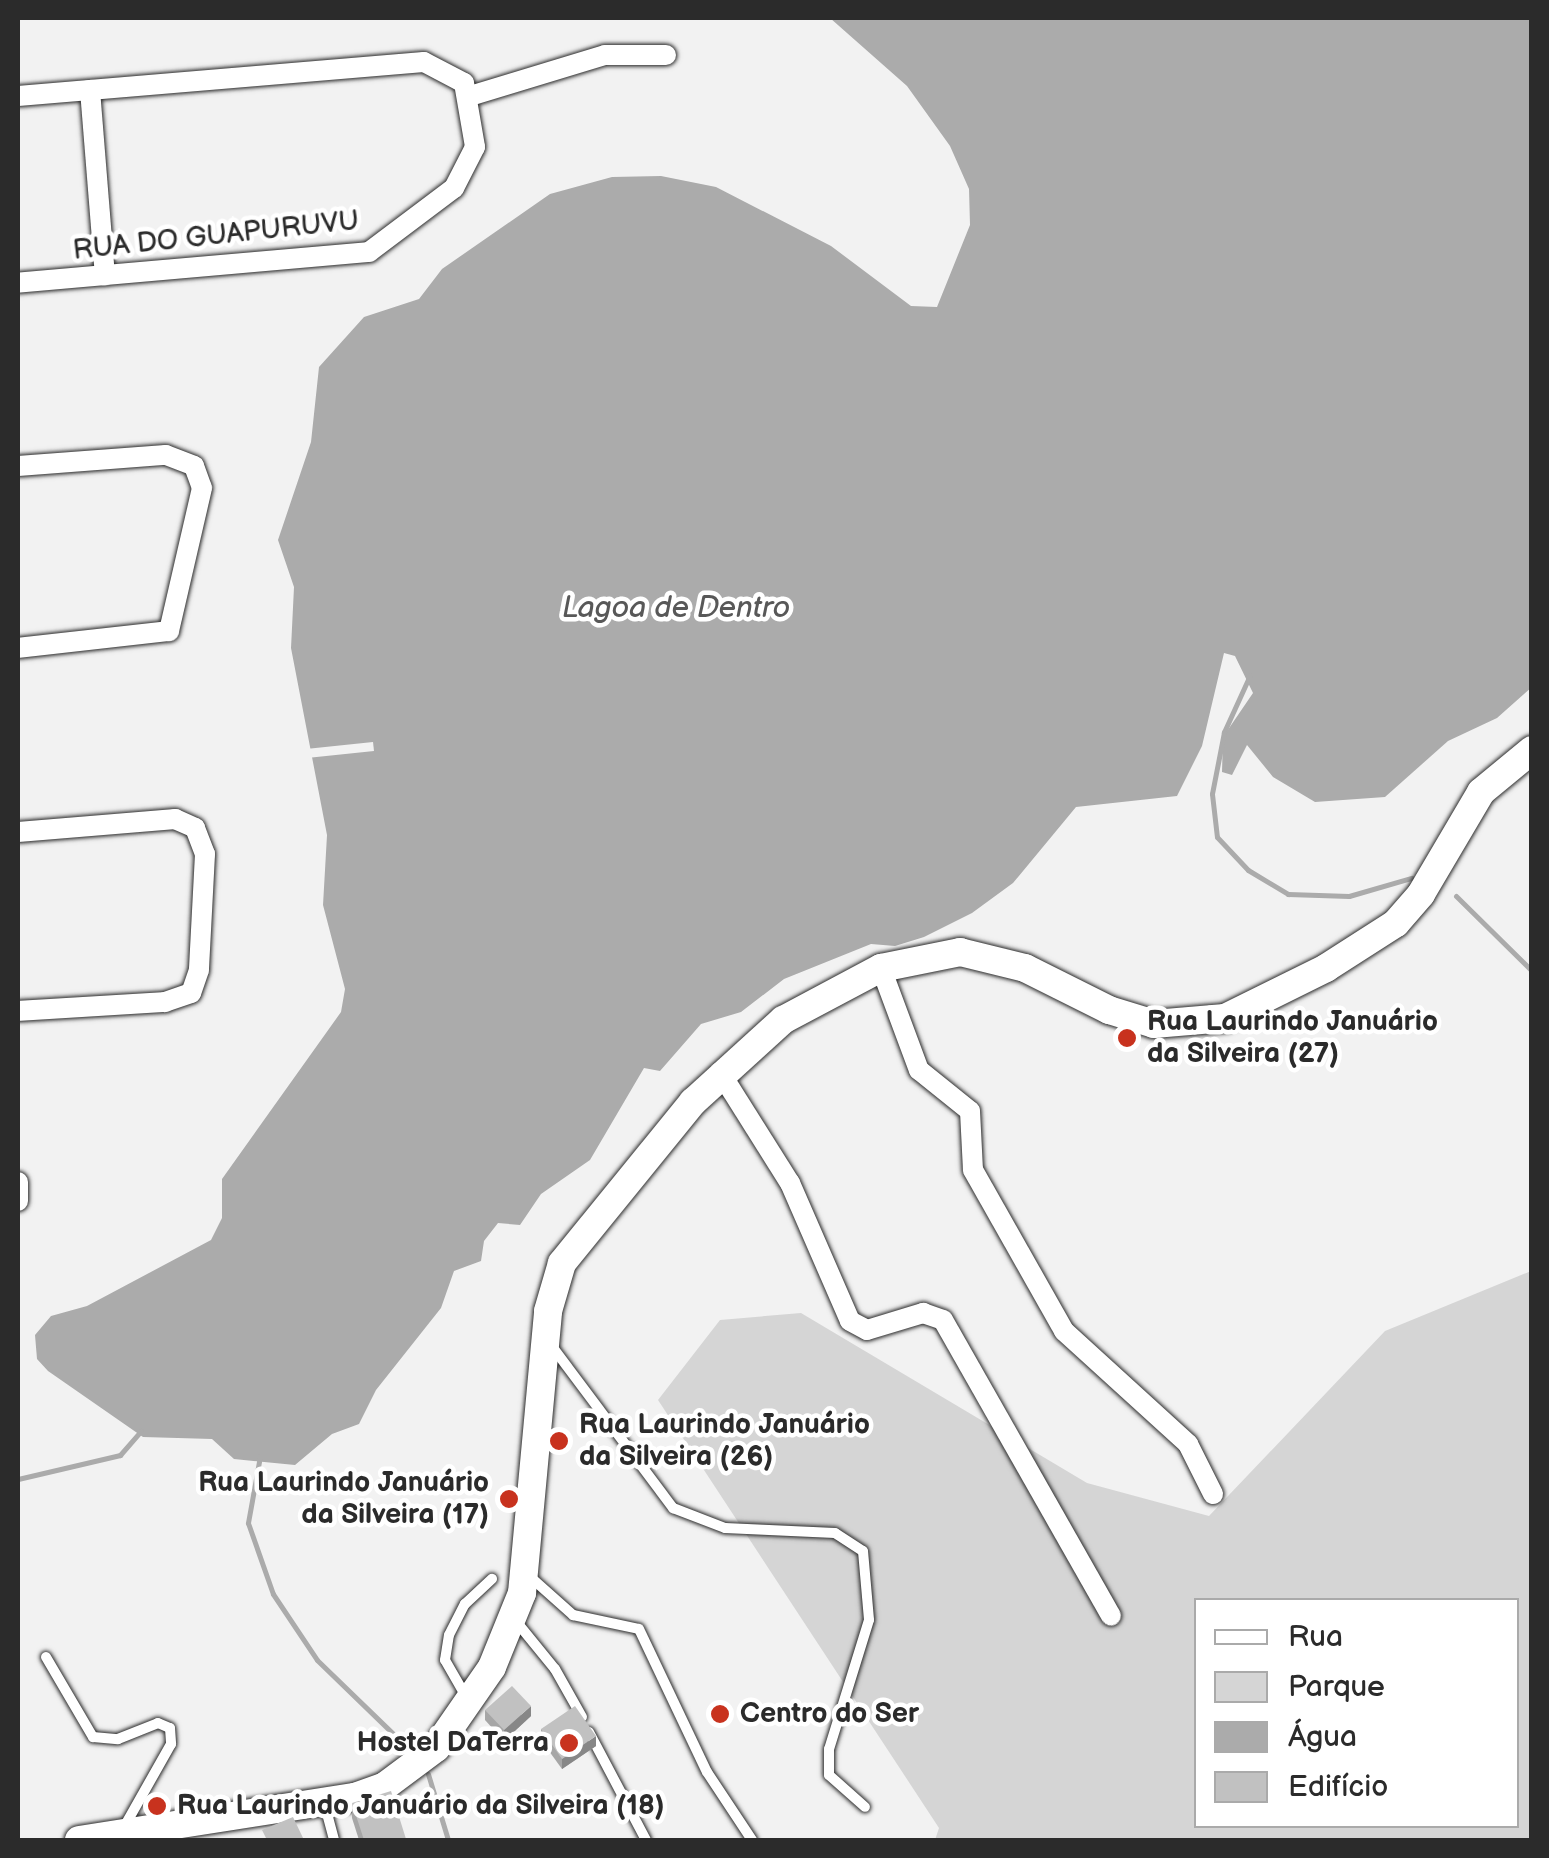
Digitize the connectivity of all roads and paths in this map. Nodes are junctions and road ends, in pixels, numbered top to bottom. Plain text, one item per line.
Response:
1 (666, 55) dead end
2 (90, 90) junction
3 (18, 96) edge
4 (470, 96) junction
5 (105, 276) junction
6 (18, 282) edge
7 (18, 466) edge
8 (18, 648) edge
9 (1532, 750) edge
10 (18, 832) edge
11 (880, 968) junction
12 (18, 1011) edge
13 (720, 1072) junction
14 (18, 1182) edge
15 (18, 1201) edge
16 (545, 1338) junction
17 (1213, 1494) dead end
18 (526, 1574) junction
19 (492, 1579) dead end
20 (1111, 1616) dead end
21 (514, 1619) junction
22 (46, 1658) dead end
23 (471, 1703) junction
24 (325, 1804) junction
25 (865, 1807) dead end
26 (124, 1836) edge
27 (87, 1840) edge
28 (334, 1840) edge
29 (646, 1840) edge
30 (752, 1840) edge

1 - 4 street
2 - 3 street
2 - 4 street, RUA DO GUAPURUVU
2 - 5 street
4 - 5 street, RUA DO GUAPURUVU
5 - 6 street, RUA DO GUAPURUVU
7 - 8 street
9 - 11 main road
10 - 12 street
11 - 13 main road
11 - 17 street
13 - 16 main road
13 - 20 street
14 - 15 street
16 - 18 main road
16 - 25 lane
18 - 21 main road
18 - 30 lane
19 - 23 lane
21 - 23 main road
21 - 29 lane
22 - 26 lane
23 - 24 main road
24 - 26 main road
24 - 28 lane
26 - 27 main road

